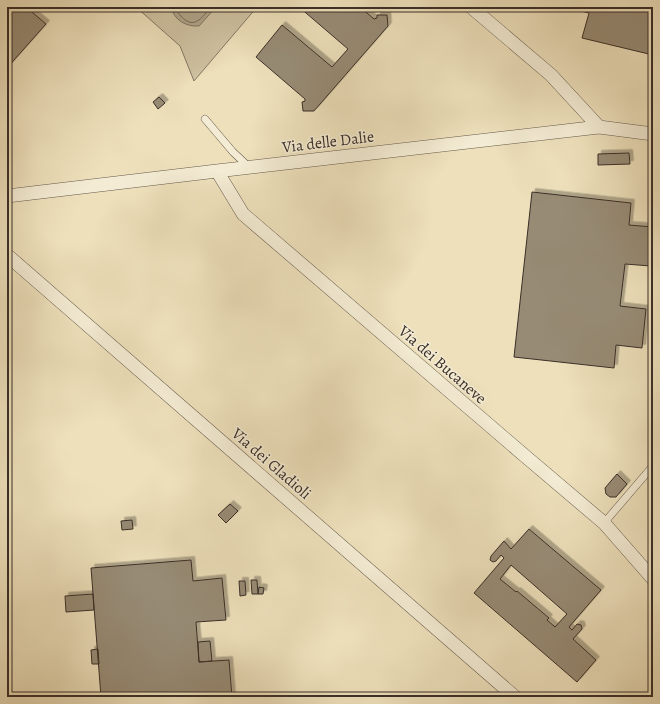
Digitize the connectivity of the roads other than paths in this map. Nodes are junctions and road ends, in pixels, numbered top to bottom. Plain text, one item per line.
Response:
1 (471, 7) edge
2 (205, 119) dead end
3 (599, 127) junction
4 (653, 134) edge
5 (249, 168) junction
6 (217, 171) junction
7 (7, 196) edge
8 (7, 255) edge
9 (652, 468) edge
10 (604, 522) junction
11 (653, 579) edge
12 (515, 697) edge

1 - 3 street
2 - 5 lane
3 - 4 street, Via delle Dalie
3 - 5 street, Via delle Dalie
5 - 6 street, Via delle Dalie
6 - 7 street, Via delle Dalie
6 - 10 street, Via dei Bucaneve
8 - 12 street, Via dei Gladioli
9 - 10 lane
10 - 11 street, Via dei Bucaneve

